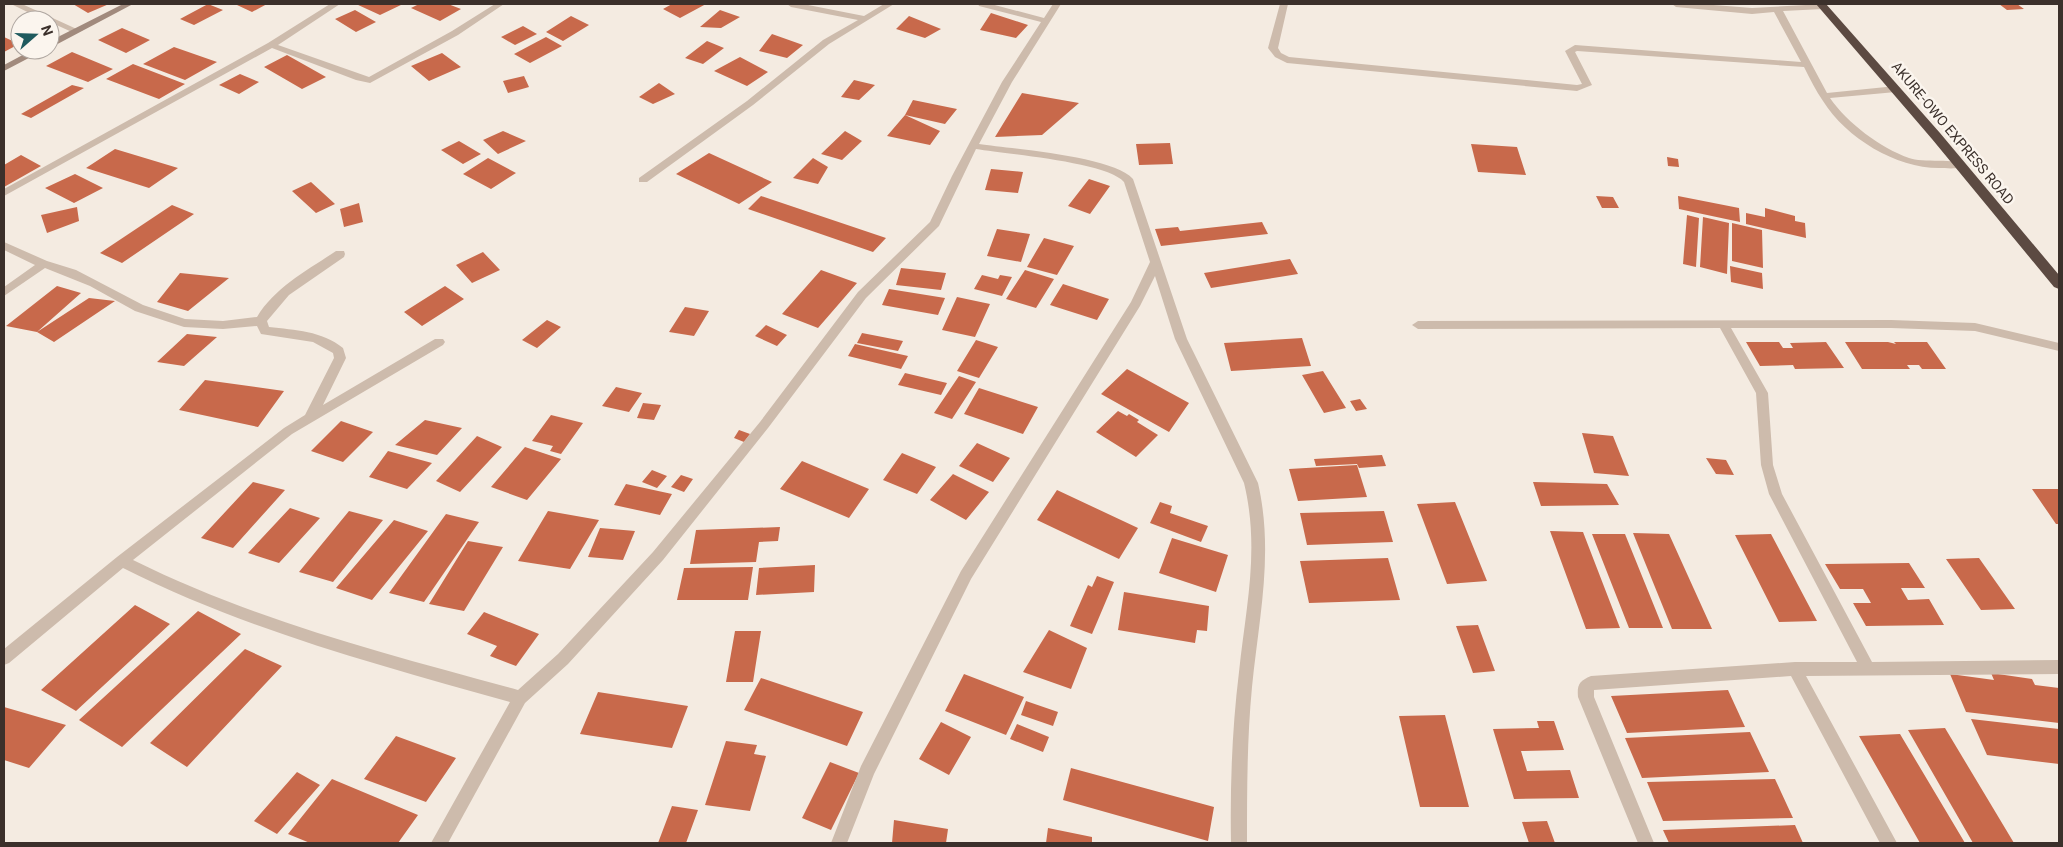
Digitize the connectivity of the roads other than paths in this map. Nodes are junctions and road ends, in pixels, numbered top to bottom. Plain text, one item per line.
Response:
1 (14, 4) edge
2 (129, 4) edge
3 (336, 4) edge
4 (500, 4) edge
5 (791, 4) edge
6 (890, 4) edge
7 (982, 4) edge
8 (1057, 4) edge
9 (1284, 4) edge
10 (1676, 4) edge
11 (1822, 5) edge
12 (1776, 9) junction
13 (862, 18) junction
14 (1047, 21) junction
15 (77, 31) junction
16 (60, 40) edge
17 (271, 45) junction
18 (20, 60) edge
19 (1809, 65) junction
20 (4, 68) edge
21 (1896, 89) junction
22 (1825, 96) junction
23 (973, 146) junction
24 (1960, 165) junction
25 (643, 180) dead end
26 (4, 193) edge
27 (4, 246) edge
28 (340, 254) dead end
29 (1155, 262) junction
30 (43, 264) junction
31 (2059, 284) edge
32 (4, 292) edge
33 (261, 322) junction
34 (1723, 324) junction
35 (1418, 325) dead end
36 (439, 342) dead end
37 (2059, 347) edge
38 (311, 416) junction
39 (122, 561) junction
40 (4, 658) edge
41 (2059, 667) edge
42 (1868, 668) junction
43 (1795, 669) junction
44 (520, 698) junction
45 (439, 843) edge
46 (840, 843) edge
47 (1238, 843) edge
48 (1646, 843) edge
49 (1889, 843) edge

1 - 15 street
2 - 15 street
3 - 17 street
4 - 17 street
5 - 13 street
6 - 13 street
7 - 14 street
8 - 14 street
9 - 19 street
10 - 12 street
11 - 12 street
11 - 21 highway, AKURE-OWO EXPRESS ROAD
12 - 19 street
13 - 25 street
14 - 23 street
15 - 16 street
17 - 26 street
18 - 20 street
19 - 22 street
21 - 22 street
21 - 24 highway, AKURE-OWO EXPRESS ROAD
22 - 24 street
23 - 29 street
23 - 44 street
24 - 31 highway, AKURE-OWO EXPRESS ROAD
27 - 30 street
28 - 33 street
29 - 46 street
29 - 47 street
30 - 32 street
30 - 33 street
33 - 38 street
34 - 35 street
34 - 37 street
34 - 42 street
36 - 38 street
38 - 39 street
39 - 40 street
39 - 44 street
41 - 42 street
42 - 43 street
43 - 48 street
43 - 49 street
44 - 45 street

